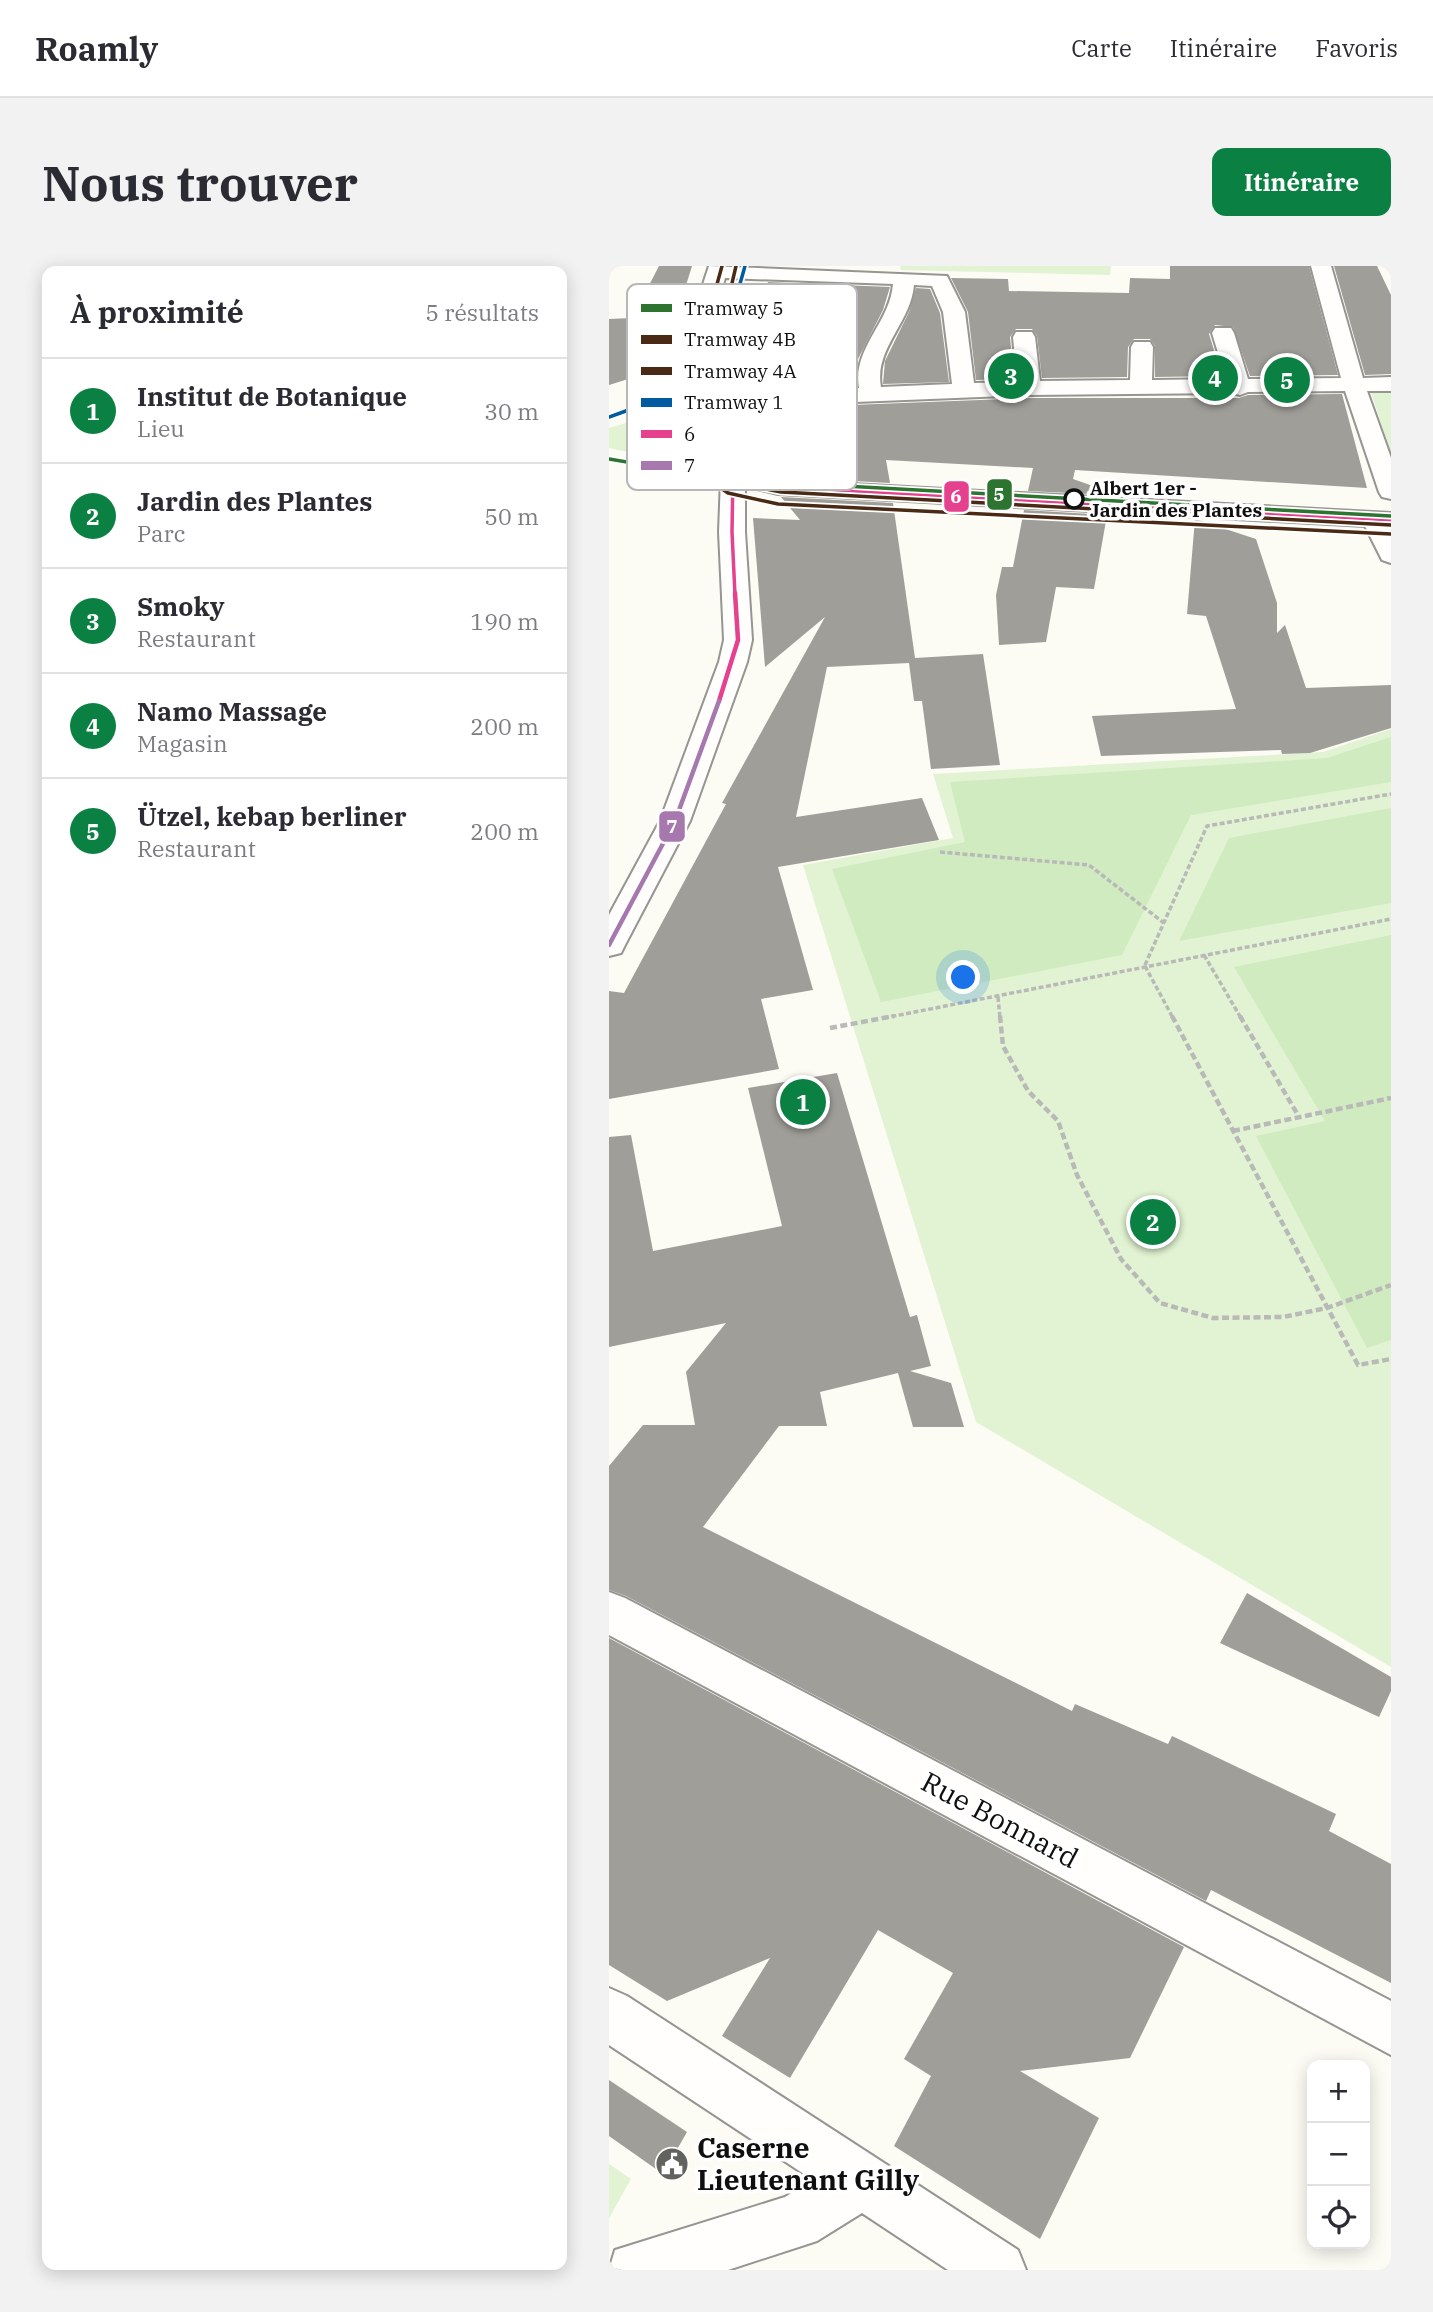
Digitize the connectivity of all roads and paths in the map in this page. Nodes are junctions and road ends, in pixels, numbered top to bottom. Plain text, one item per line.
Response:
1 (1321, 266) edge
2 (718, 269) edge
3 (904, 278) junction
4 (1223, 332) dead end
5 (1024, 337) dead end
6 (1142, 347) dead end
7 (1391, 384) edge
8 (1354, 386) junction
9 (1240, 387) junction
10 (1029, 388) junction
11 (1141, 388) junction
12 (964, 391) junction
13 (857, 395) edge
14 (871, 395) junction
15 (733, 490) edge
16 (833, 490) edge
17 (1391, 492) edge
18 (1383, 520) edge
19 (1389, 554) edge
20 (1391, 793) edge
21 (940, 852) dead end
22 (1391, 919) edge
23 (1164, 923) junction
24 (609, 945) edge
25 (1204, 955) junction
26 (1145, 966) junction
27 (998, 998) junction
28 (830, 1028) dead end
29 (1391, 1098) edge
30 (1299, 1117) junction
31 (1233, 1131) junction
32 (1391, 1285) edge
33 (1327, 1308) junction
34 (1391, 1359) edge
35 (610, 1613) edge
36 (609, 2014) edge
37 (1391, 2029) edge
38 (863, 2181) junction
39 (635, 2270) edge
40 (998, 2270) edge

1 - 8 street
2 - 3 street
3 - 12 street
3 - 14 street
4 - 9 street
5 - 10 street
6 - 11 street
7 - 8 street
8 - 9 street
8 - 17 street
9 - 11 street
10 - 11 street
10 - 12 street
12 - 14 street
13 - 14 street
15 - 24 street
16 - 18 street
18 - 19 street
20 - 23 path
21 - 23 path
22 - 25 path
23 - 26 path
25 - 26 path
25 - 30 path
26 - 27 path
26 - 31 path
27 - 28 path
27 - 33 path
29 - 30 path
30 - 31 path
31 - 33 path
32 - 33 path
33 - 34 path
35 - 37 street, Rue Bonnard
36 - 38 street
38 - 39 street
38 - 40 street

